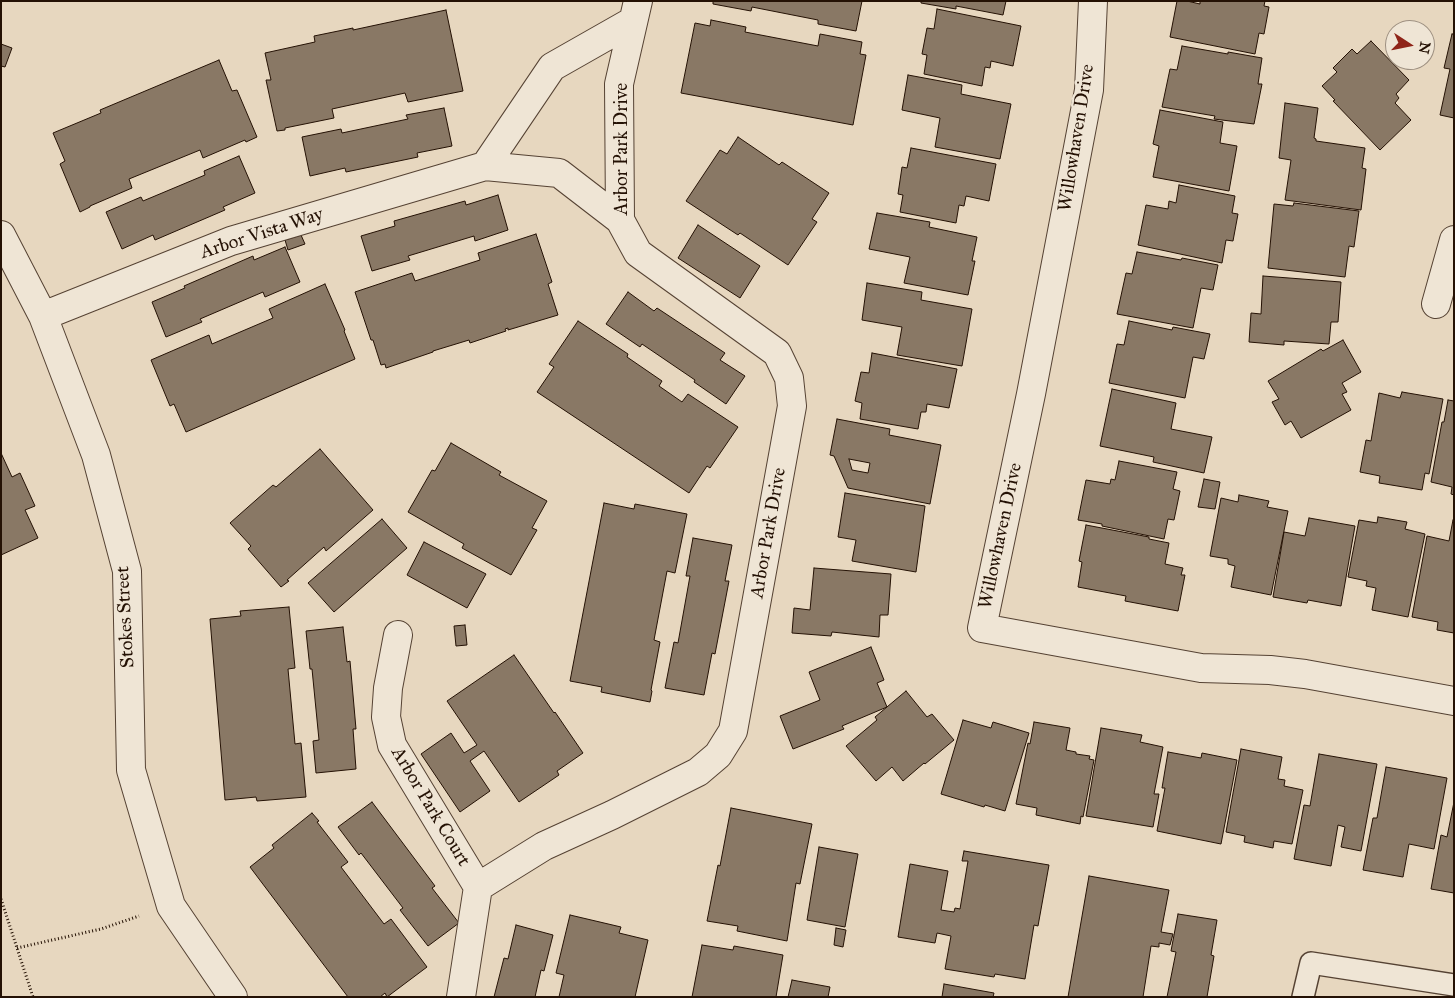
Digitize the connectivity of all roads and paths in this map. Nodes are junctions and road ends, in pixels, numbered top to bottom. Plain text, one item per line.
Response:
1 (1093, 1) edge
2 (636, 11) edge
3 (485, 166) junction
4 (620, 220) junction
5 (1, 235) edge
6 (1454, 240) edge
7 (1436, 304) dead end
8 (43, 316) junction
9 (398, 636) dead end
10 (1454, 701) edge
11 (478, 887) junction
12 (1, 899) edge
13 (171, 906) junction
14 (17, 948) junction
15 (1454, 985) edge
16 (33, 997) edge
17 (232, 997) edge
18 (461, 997) edge
19 (1303, 997) edge

1 - 10 street, Willowhaven Drive
2 - 3 street
2 - 4 street, Arbor Park Drive
3 - 4 street, Arbor Vista Way
3 - 8 street, Arbor Vista Way
4 - 11 street, Arbor Park Drive
5 - 8 street, Stokes Street
6 - 7 street
8 - 13 street, Stokes Street
9 - 11 street, Arbor Park Court
11 - 18 street
12 - 14 path
13 - 14 path
13 - 17 street, Stokes Street
14 - 16 path
15 - 19 lane

